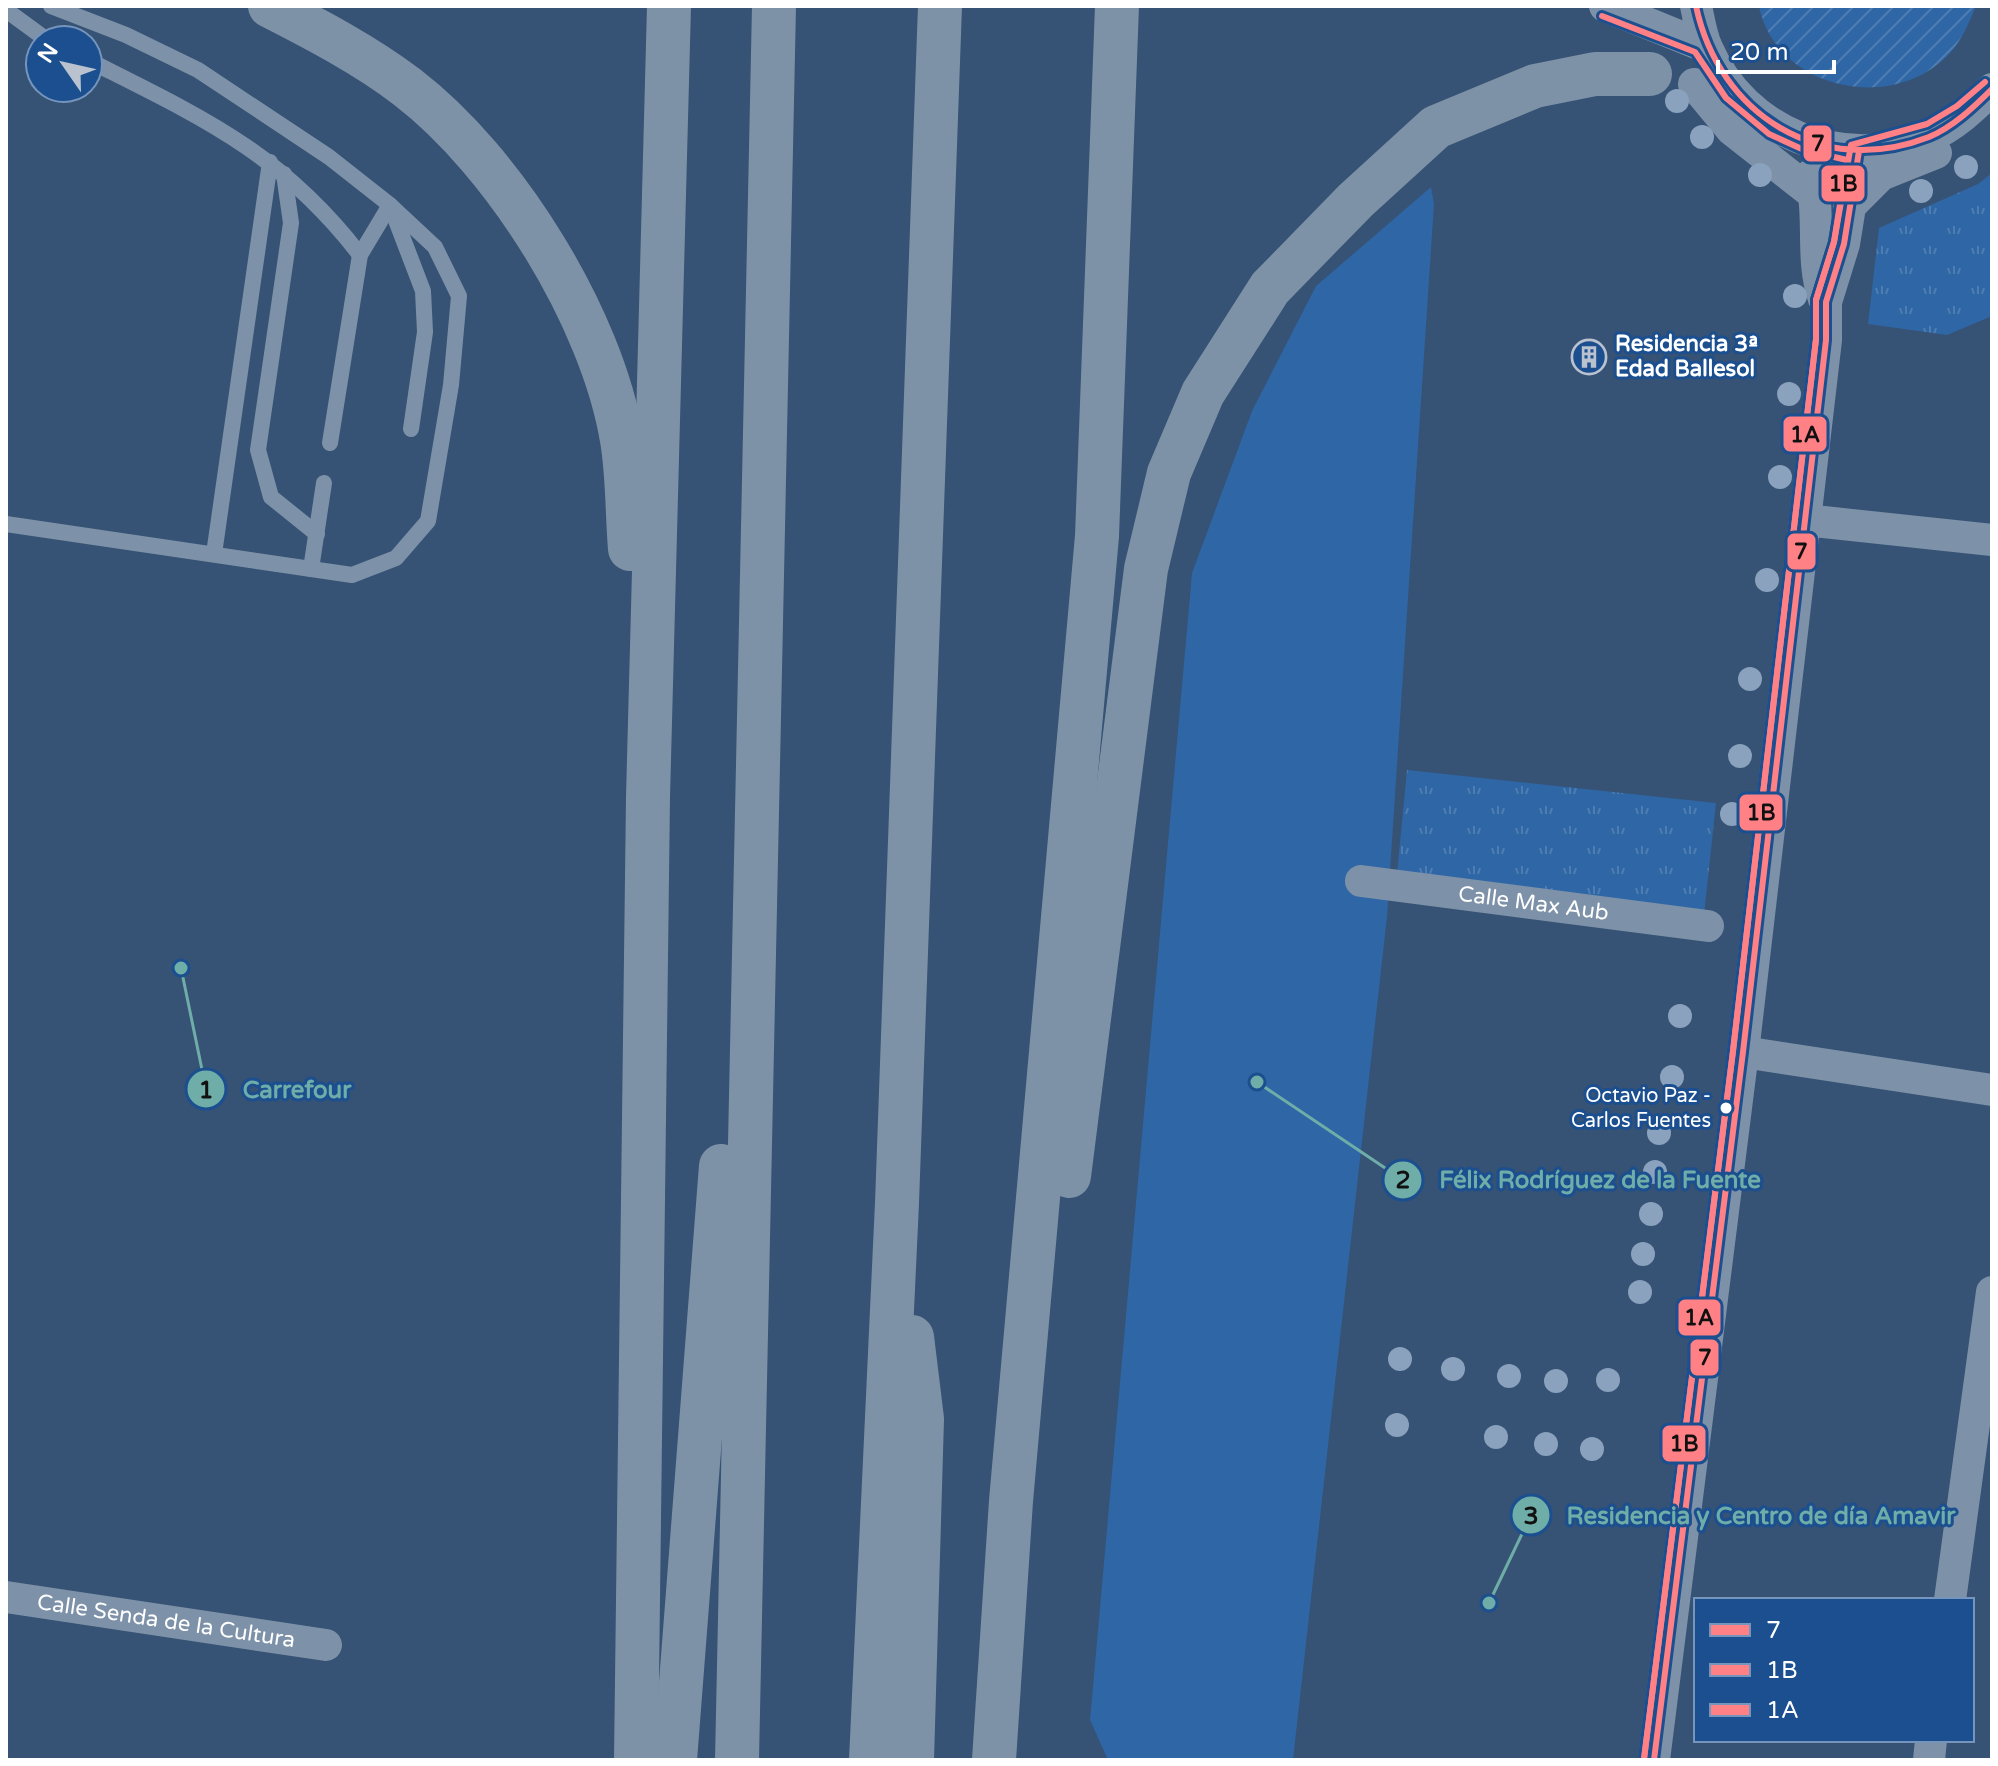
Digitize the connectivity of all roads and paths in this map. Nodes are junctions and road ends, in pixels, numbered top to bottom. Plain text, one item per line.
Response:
1 (51, 6) edge
2 (270, 6) edge
3 (669, 6) edge
4 (774, 6) edge
5 (940, 6) edge
6 (1117, 6) edge
7 (1605, 6) edge
8 (1696, 6) edge
9 (6, 10) edge
10 (25, 24) edge
11 (1706, 47) junction
12 (104, 67) edge
13 (1650, 74) joint
14 (1694, 84) junction
15 (1992, 89) edge
16 (1733, 92) junction
17 (1992, 113) edge
18 (1803, 140) junction
19 (1859, 151) junction
20 (270, 162) junction
21 (284, 174) junction
22 (1816, 196) junction
23 (390, 205) junction
24 (1849, 207) junction
25 (360, 255) junction
26 (1826, 302) junction
27 (411, 429) dead end
28 (330, 443) dead end
29 (324, 483) dead end
30 (1805, 520) junction
31 (6, 524) edge
32 (317, 534) junction
33 (1992, 540) edge
34 (214, 554) junction
35 (311, 569) junction
36 (757, 701) junction
37 (648, 797) junction
38 (1361, 881) dead end
39 (1708, 926) dead end
40 (1743, 1052) junction
41 (1992, 1090) edge
42 (897, 1203) junction
43 (1992, 1292) edge
44 (1011, 1501) junction
45 (6, 1597) edge
46 (1950, 1598) edge
47 (326, 1645) dead end
48 (636, 1760) edge
49 (675, 1760) edge
50 (737, 1760) edge
51 (871, 1760) edge
52 (912, 1760) edge
53 (994, 1760) edge
54 (1654, 1760) edge

1 - 23 lane
2 - 37 highway
3 - 37 highway
4 - 36 highway
5 - 42 highway
6 - 44 highway
7 - 11 street
8 - 11 street
9 - 10 lane
11 - 16 street
12 - 20 lane
13 - 14 street
13 - 44 highway
14 - 16 street
14 - 22 street
15 - 19 street
16 - 18 street
17 - 24 street
18 - 19 street
18 - 22 street
19 - 24 street
20 - 21 lane
20 - 34 lane
21 - 25 lane
21 - 32 lane
22 - 26 street
23 - 25 lane
23 - 27 lane
23 - 35 lane
24 - 26 street
25 - 28 lane
26 - 30 street
29 - 32 lane
30 - 33 street
30 - 40 street
31 - 34 lane
32 - 35 lane
34 - 35 lane
36 - 49 highway
36 - 50 highway
37 - 48 highway
38 - 39 street, Calle Max Aub
40 - 41 street
40 - 54 street
42 - 51 highway
42 - 52 highway
43 - 46 street
44 - 53 highway
45 - 47 street, Calle Senda de la Cultura

